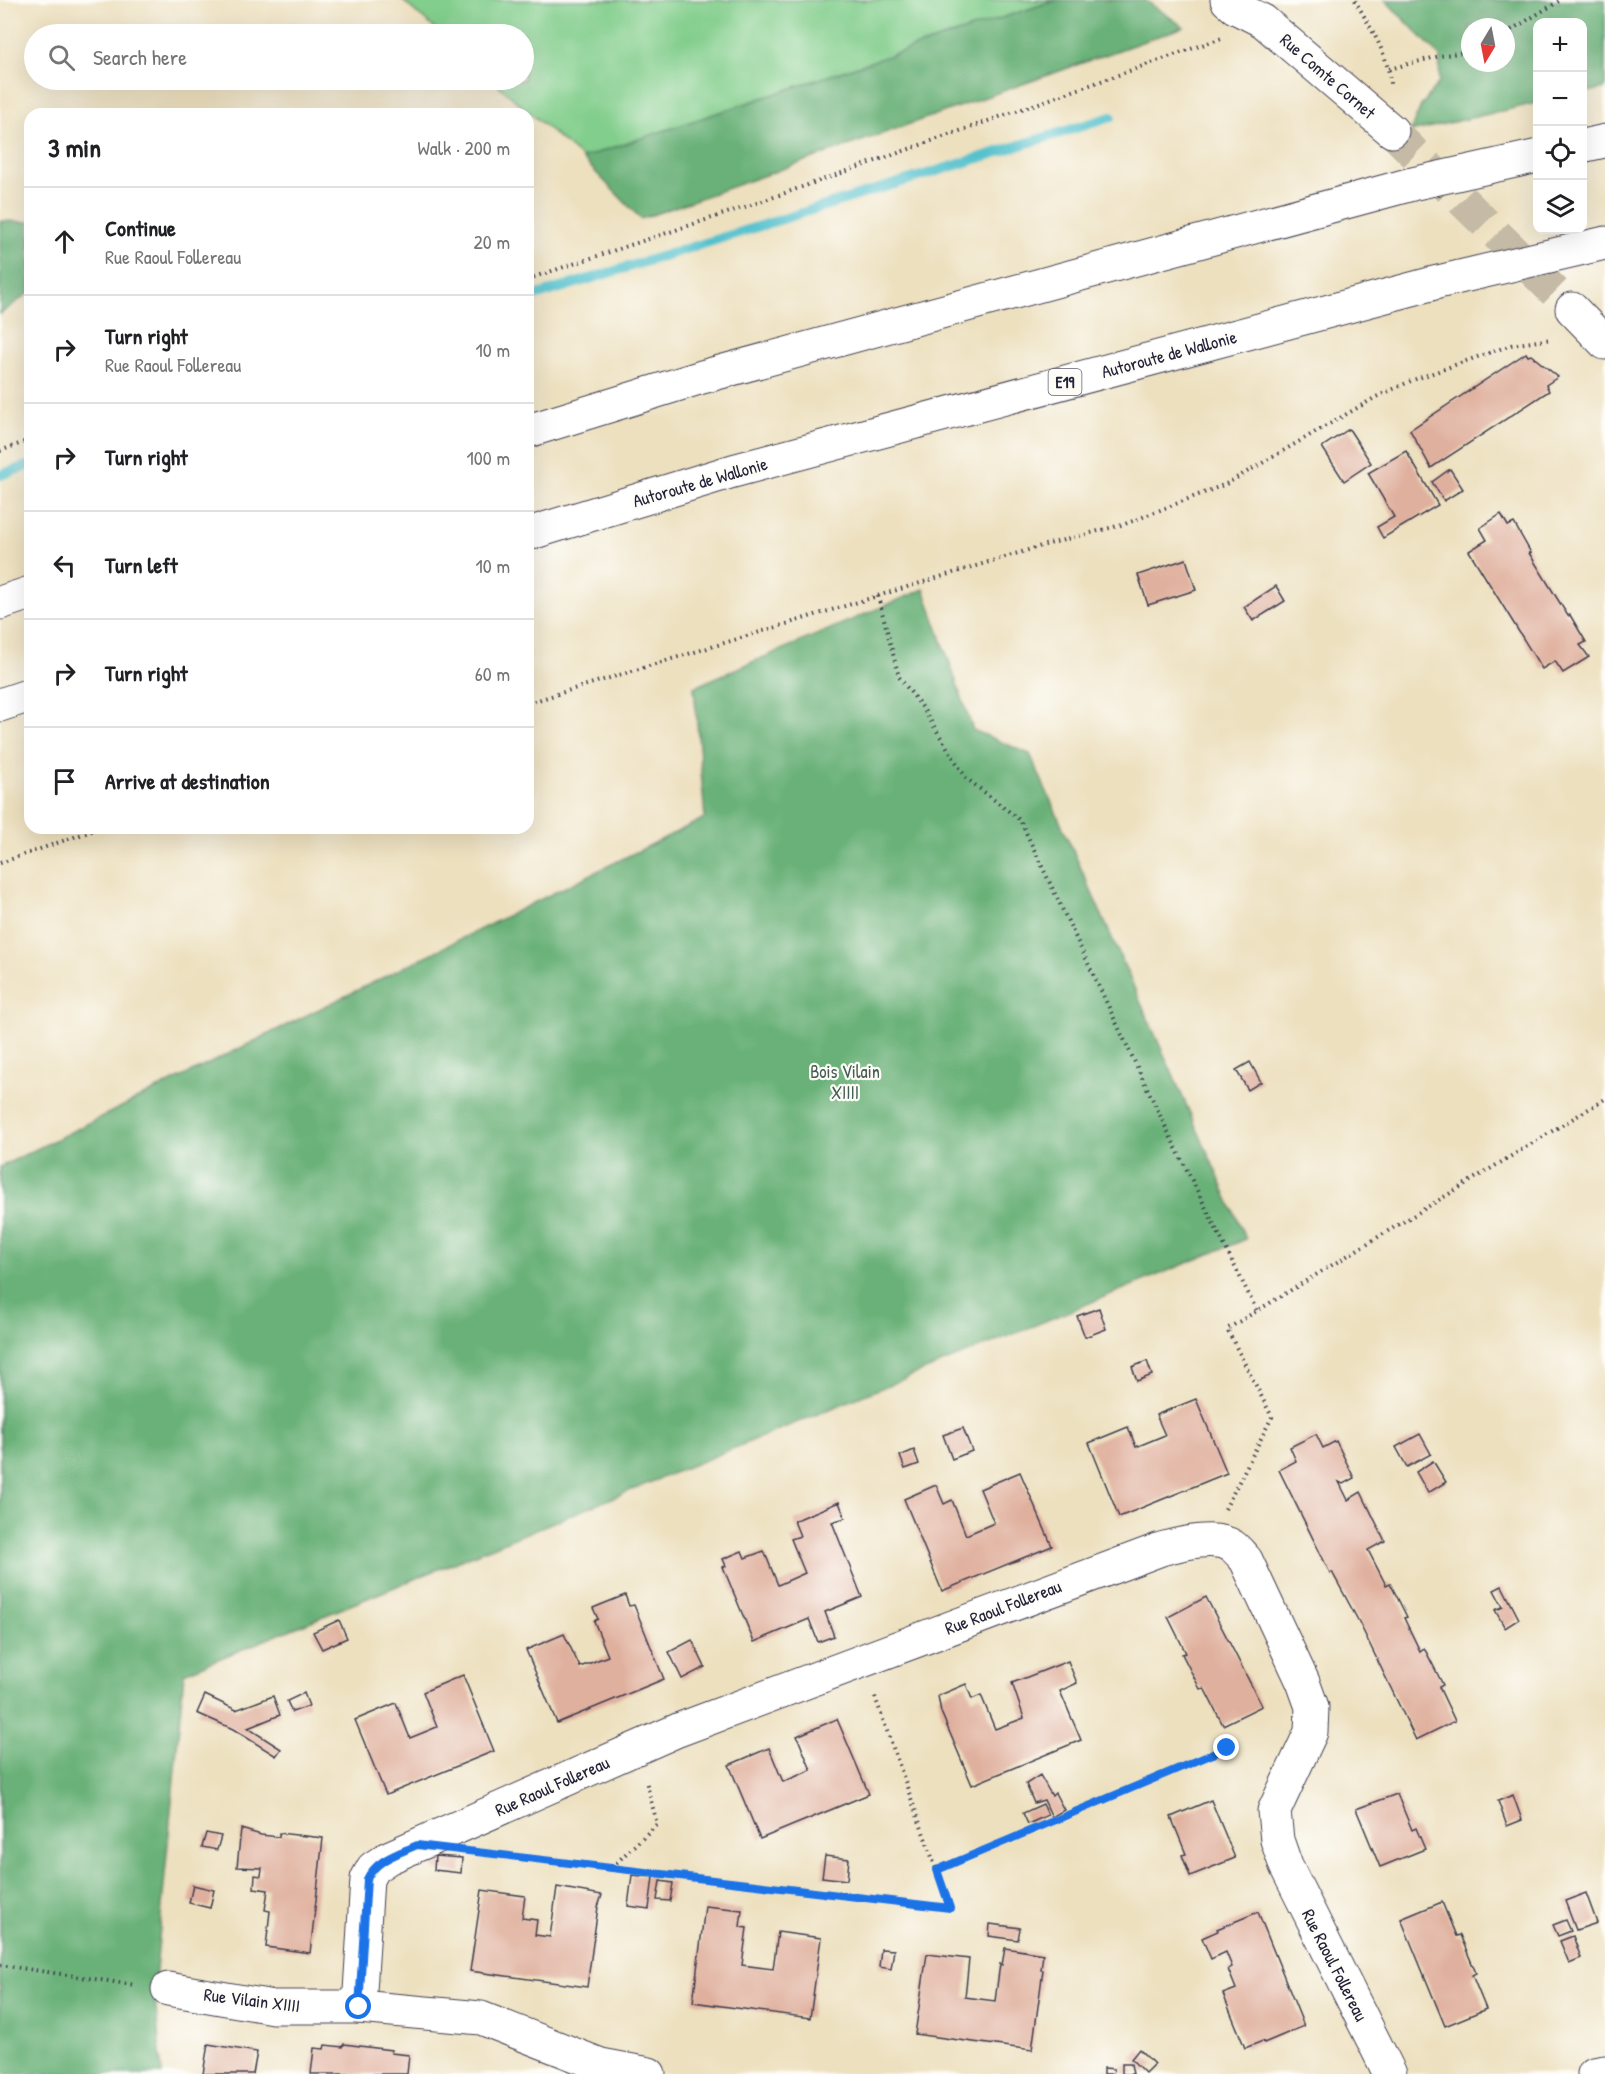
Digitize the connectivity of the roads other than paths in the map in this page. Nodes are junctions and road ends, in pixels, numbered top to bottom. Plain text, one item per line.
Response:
1 (1227, 0) edge
2 (1263, 11) edge
3 (1392, 131) tunnel mouth
4 (1605, 141) edge
5 (1587, 145) edge
6 (1533, 157) edge
7 (1605, 243) edge
8 (1572, 309) tunnel mouth
9 (1600, 338) edge
10 (534, 429) edge
11 (534, 532) edge
12 (24, 595) edge
13 (0, 603) edge
14 (24, 697) edge
15 (0, 705) edge
16 (168, 1989) road end
17 (359, 2007) junction
18 (1605, 2072) edge
19 (649, 2074) edge
20 (1390, 2074) edge
21 (1594, 2074) edge

1 - 2 main road, Rue Comte Cornet
2 - 3 main road, Rue Comte Cornet
4 - 5 main road
6 - 10 main road
7 - 11 main road, Autoroute de Wallonie / E19
8 - 9 main road
12 - 13 main road
14 - 15 main road
16 - 17 main road, Rue Vilain XIIII
17 - 19 main road, Rue Vilain XIIII
17 - 20 main road, Rue Raoul Follereau
18 - 21 main road

